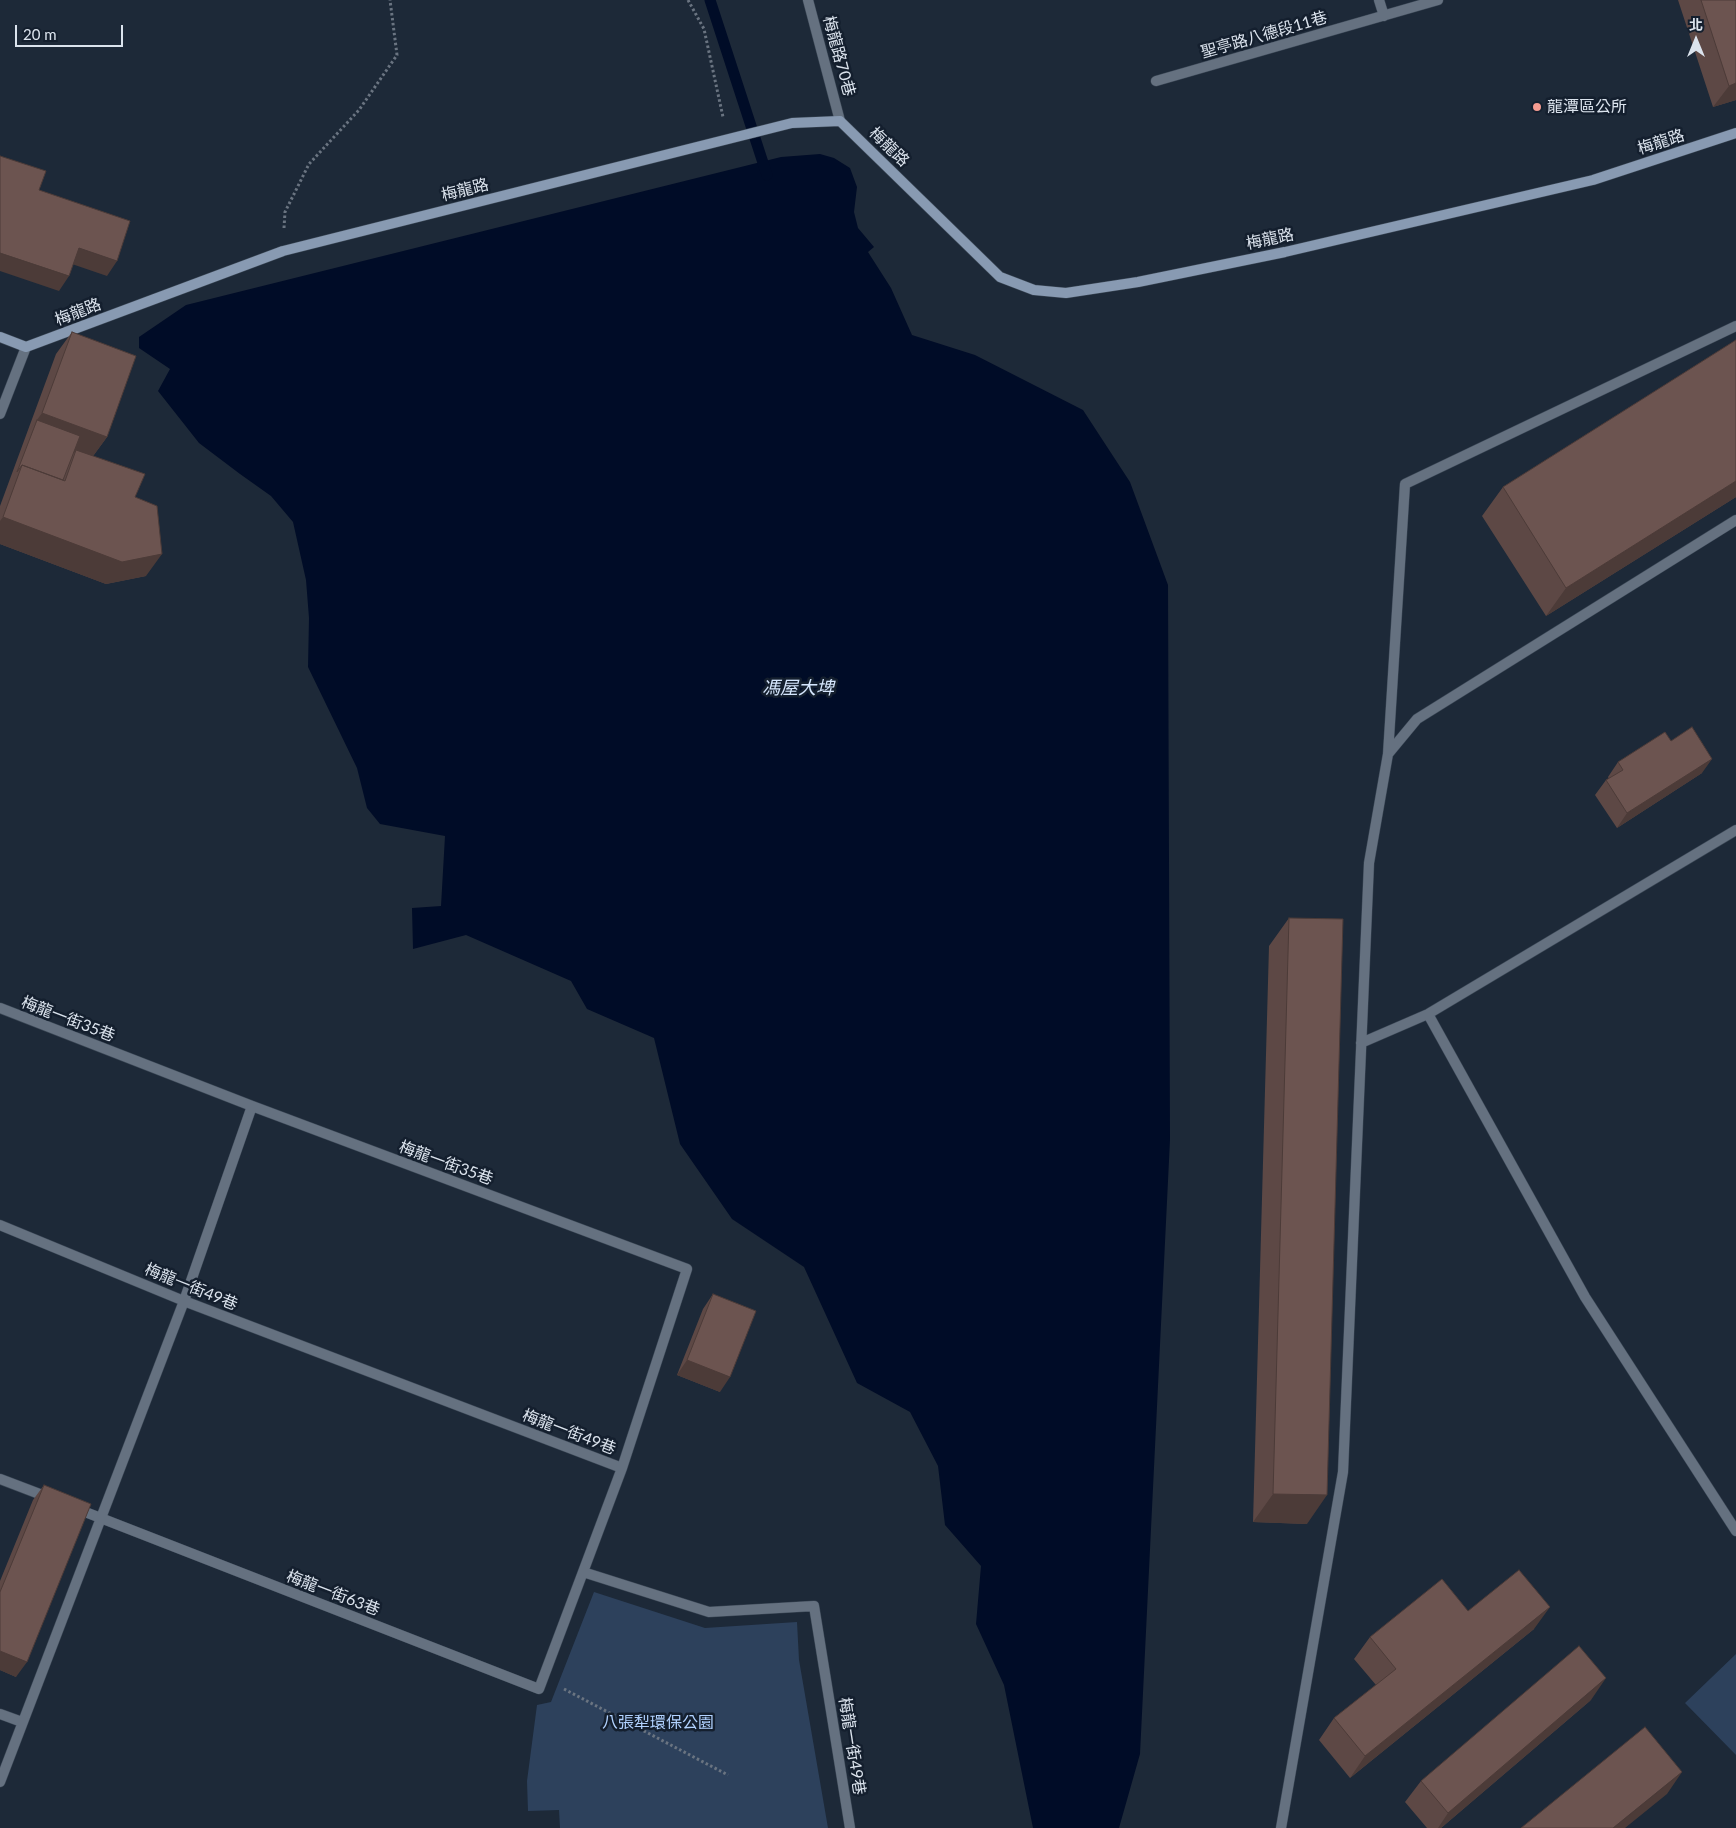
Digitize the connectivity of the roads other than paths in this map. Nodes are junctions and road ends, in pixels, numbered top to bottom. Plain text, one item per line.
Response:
1 (808, 0) edge
2 (1379, 0) edge
3 (1438, 0) edge
4 (1384, 16) junction
5 (1156, 81) dead end
6 (840, 120) junction
7 (1736, 133) edge
8 (1736, 326) edge
9 (0, 337) edge
10 (26, 347) junction
11 (0, 414) edge
12 (1736, 520) edge
13 (1388, 754) junction
14 (1736, 830) edge
15 (0, 1008) edge
16 (1428, 1014) junction
17 (1361, 1043) junction
18 (252, 1106) junction
19 (0, 1225) edge
20 (184, 1301) junction
21 (622, 1468) junction
22 (0, 1479) edge
23 (101, 1518) junction
24 (1736, 1531) edge
25 (583, 1572) junction
26 (0, 1714) edge
27 (22, 1722) junction
28 (0, 1782) edge
29 (850, 1828) edge
30 (1281, 1828) edge

1 - 6 street, 梅龍路70巷
2 - 4 street
3 - 4 street, 聖亭路八德段11巷
4 - 5 street, 聖亭路八德段11巷
6 - 7 street, 梅龍路
6 - 10 street, 梅龍路
8 - 13 street
9 - 10 street
10 - 11 street
12 - 13 street
13 - 17 street
14 - 16 street
15 - 18 street, 梅龍一街35巷
16 - 17 street
16 - 24 street
17 - 30 street
18 - 20 street
18 - 21 street, 梅龍一街35巷
19 - 20 street, 梅龍一街49巷
20 - 21 street, 梅龍一街49巷
20 - 23 street
21 - 25 street, 梅龍一街49巷
22 - 23 street, 梅龍一街63巷
23 - 25 street, 梅龍一街63巷
23 - 27 street
25 - 29 street, 梅龍一街49巷
26 - 27 street
27 - 28 street

